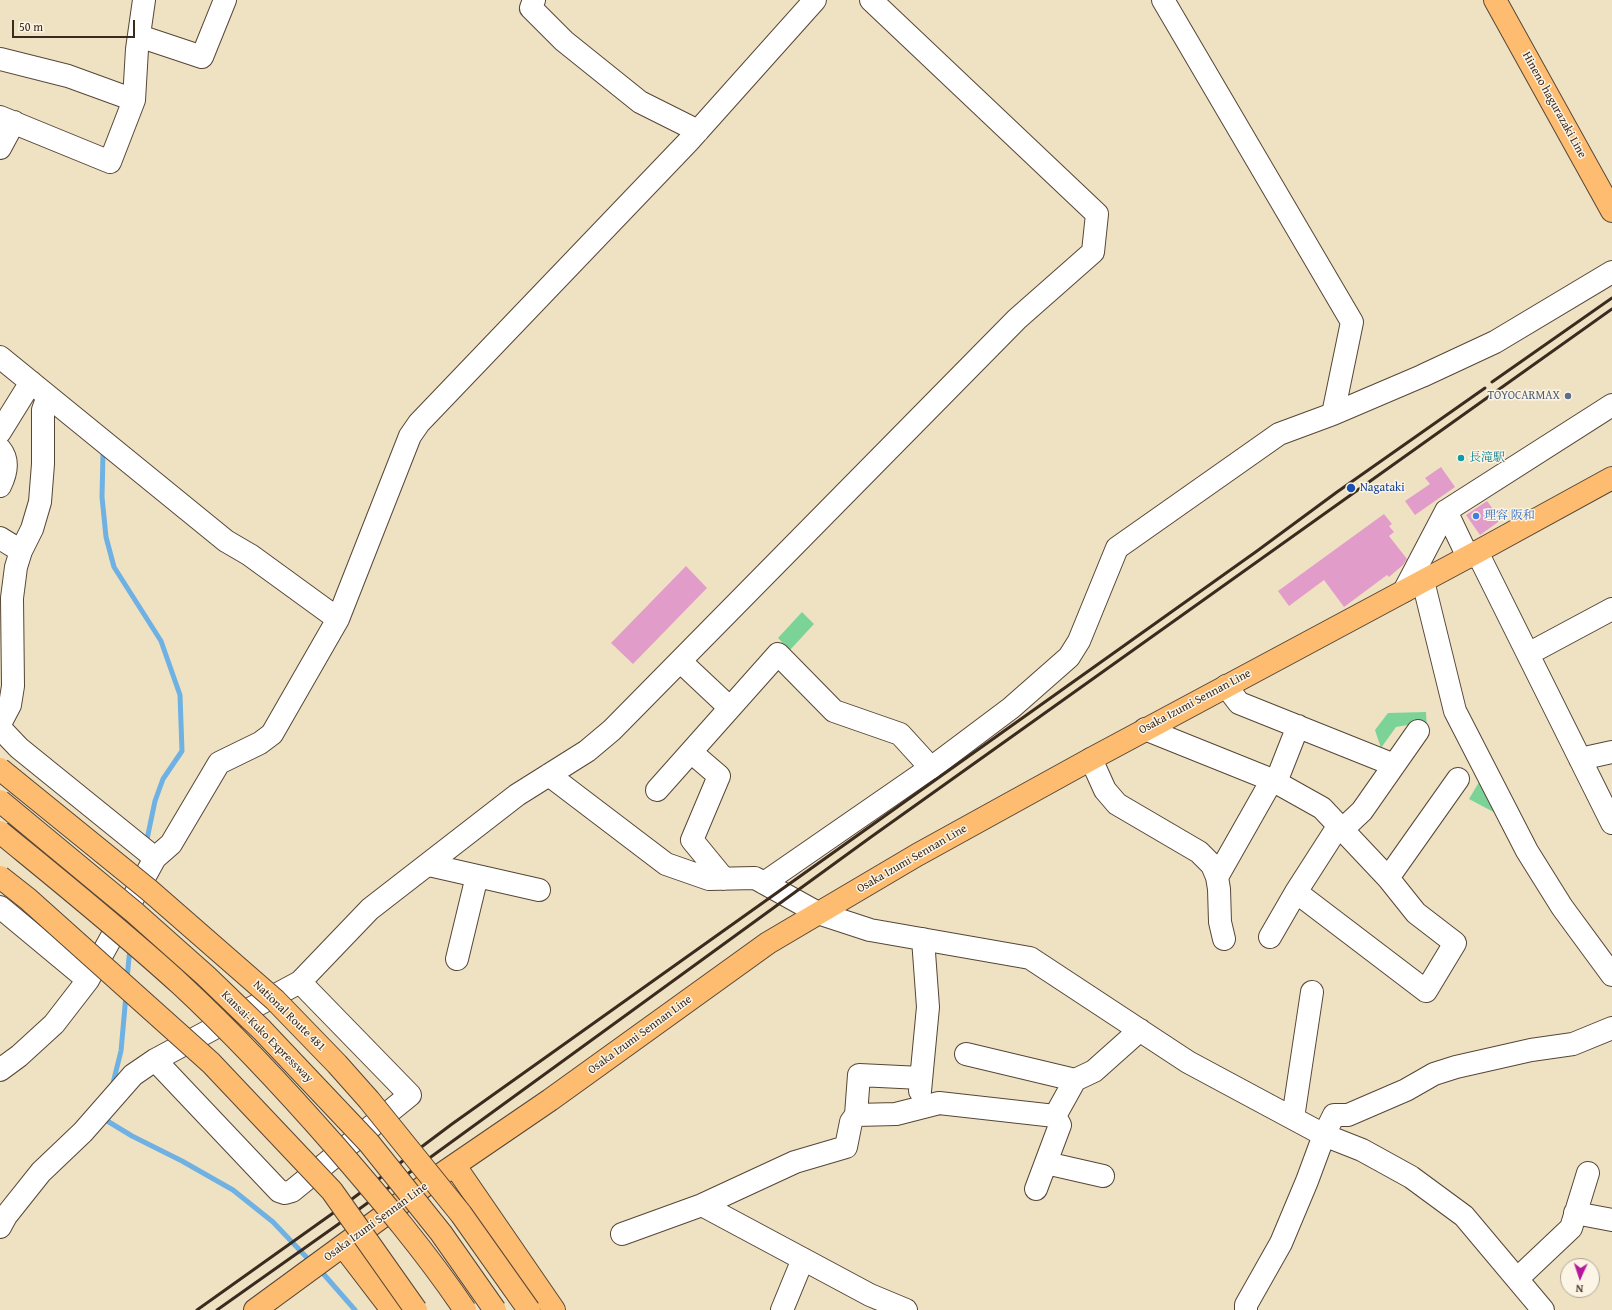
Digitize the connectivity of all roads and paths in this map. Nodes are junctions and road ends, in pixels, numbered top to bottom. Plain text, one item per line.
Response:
1 (144, 0) edge
2 (225, 0) edge
3 (534, 0) edge
4 (815, 0) edge
5 (871, 0) edge
6 (1162, 0) edge
7 (1495, 0) edge
8 (139, 36) junction
9 (0, 59) edge
10 (134, 100) junction
11 (7, 120) edge
12 (698, 131) junction
13 (0, 148) edge
14 (1612, 211) edge
15 (1612, 272) edge
16 (0, 357) edge
17 (31, 382) junction
18 (48, 396) junction
19 (1612, 405) edge
20 (1333, 414) junction
21 (0, 432) edge
22 (0, 449) edge
23 (1612, 478) edge
24 (0, 486) edge
25 (1446, 511) junction
26 (0, 538) edge
27 (21, 550) junction
28 (1473, 554) junction
29 (1423, 581) junction
30 (1404, 591) junction
31 (1612, 609) edge
32 (338, 619) junction
33 (1528, 654) junction
34 (680, 661) junction
35 (1226, 686) junction
36 (730, 708) junction
37 (0, 724) edge
38 (1298, 726) junction
39 (0, 728) edge
40 (1145, 729) junction
41 (1418, 731) dead end
42 (691, 752) junction
43 (1612, 752) edge
44 (1090, 759) junction
45 (1580, 759) junction
46 (1394, 765) junction
47 (931, 768) junction
48 (0, 769) edge
49 (549, 775) junction
50 (1458, 779) dead end
51 (1274, 781) junction
52 (657, 790) dead end
53 (0, 801) edge
54 (1612, 823) edge
55 (1341, 827) junction
56 (0, 832) edge
57 (154, 858) junction
58 (429, 865) junction
59 (477, 876) junction
60 (0, 877) edge
61 (1217, 877) junction
62 (1388, 878) junction
63 (724, 879) junction
64 (764, 883) junction
65 (539, 890) dead end
66 (1296, 892) junction
67 (818, 913) junction
68 (3, 916) edge
69 (1270, 937) dead end
70 (1224, 938) dead end
71 (923, 939) junction
72 (457, 959) dead end
73 (1612, 975) edge
74 (88, 980) junction
75 (300, 982) junction
76 (1312, 992) dead end
77 (1612, 1028) edge
78 (1140, 1030) junction
79 (966, 1054) dead end
80 (155, 1060) junction
81 (0, 1070) edge
82 (921, 1078) junction
83 (1075, 1080) junction
84 (918, 1108) junction
85 (856, 1115) junction
86 (1055, 1116) junction
87 (1293, 1118) junction
88 (1324, 1135) junction
89 (1046, 1163) junction
90 (455, 1166) junction
91 (1588, 1173) dead end
92 (1103, 1176) dead end
93 (1036, 1189) dead end
94 (702, 1205) junction
95 (1575, 1213) junction
96 (1612, 1220) edge
97 (2, 1222) edge
98 (622, 1234) dead end
99 (342, 1246) junction
100 (803, 1260) junction
101 (1517, 1279) junction
102 (867, 1303) edge
103 (255, 1310) edge
104 (392, 1310) edge
105 (416, 1310) edge
106 (465, 1310) edge
107 (495, 1310) edge
108 (529, 1310) edge
109 (554, 1310) edge
110 (782, 1310) edge
111 (906, 1310) edge
112 (1246, 1310) edge
113 (1543, 1310) edge

1 - 8 street
2 - 8 street
3 - 12 street
4 - 12 street
5 - 34 street
6 - 20 street
7 - 14 main road, Hineno hagurazaki Line
8 - 10 street
9 - 10 street
10 - 11 street
11 - 13 street
12 - 32 street
15 - 20 street
16 - 17 street
17 - 18 street
17 - 21 street
18 - 27 street
18 - 32 street
19 - 25 street
20 - 47 street
22 - 24 street
23 - 28 main road, Osaka Izumi Sennan Line
25 - 28 street
25 - 30 street
26 - 27 street
27 - 37 street
28 - 29 main road, Osaka Izumi Sennan Line
28 - 33 street
29 - 30 main road, Osaka Izumi Sennan Line
29 - 73 street
30 - 35 main road, Osaka Izumi Sennan Line
31 - 33 street
32 - 57 street
33 - 45 street
34 - 36 street
34 - 49 street
35 - 38 street
35 - 40 main road, Osaka Izumi Sennan Line
36 - 42 street
36 - 47 street
38 - 46 street
38 - 51 street
39 - 57 street
40 - 44 main road, Osaka Izumi Sennan Line
40 - 51 street
41 - 46 street
42 - 52 street
42 - 63 street
43 - 45 street
44 - 61 street
44 - 67 main road, Osaka Izumi Sennan Line
45 - 54 street
46 - 55 street
47 - 64 street
48 - 108 main road, National Route 481, bridge
49 - 58 street
49 - 63 street
50 - 62 street
51 - 55 street
51 - 61 street
53 - 107 main road, Kansai-Kuko Expressway, bridge
55 - 62 street
55 - 66 street
56 - 106 main road, Kansai-Kuko Expressway, bridge
57 - 74 street
58 - 59 street
58 - 75 street
59 - 65 street
59 - 72 street
60 - 105 main road, bridge
61 - 70 street
62 - 66 street
63 - 64 street
64 - 67 street
66 - 69 street
67 - 71 street
67 - 90 main road, Osaka Izumi Sennan Line
68 - 74 street
71 - 78 street
71 - 82 street
74 - 81 street
75 - 80 street
75 - 80 street
76 - 87 street
77 - 88 street
78 - 83 street
78 - 87 street
79 - 83 street
80 - 97 street
82 - 84 street
82 - 85 street
83 - 86 street
84 - 85 street
84 - 86 street
85 - 94 street
86 - 89 street
87 - 88 street
88 - 101 street
88 - 112 street
89 - 92 street
89 - 93 street
90 - 99 main road, Osaka Izumi Sennan Line
90 - 109 main road
91 - 95 street
94 - 98 street
94 - 100 street
95 - 96 street
95 - 101 street
99 - 103 main road, Osaka Izumi Sennan Line
99 - 104 main road
100 - 102 street
100 - 110 street
101 - 113 street
102 - 111 street

